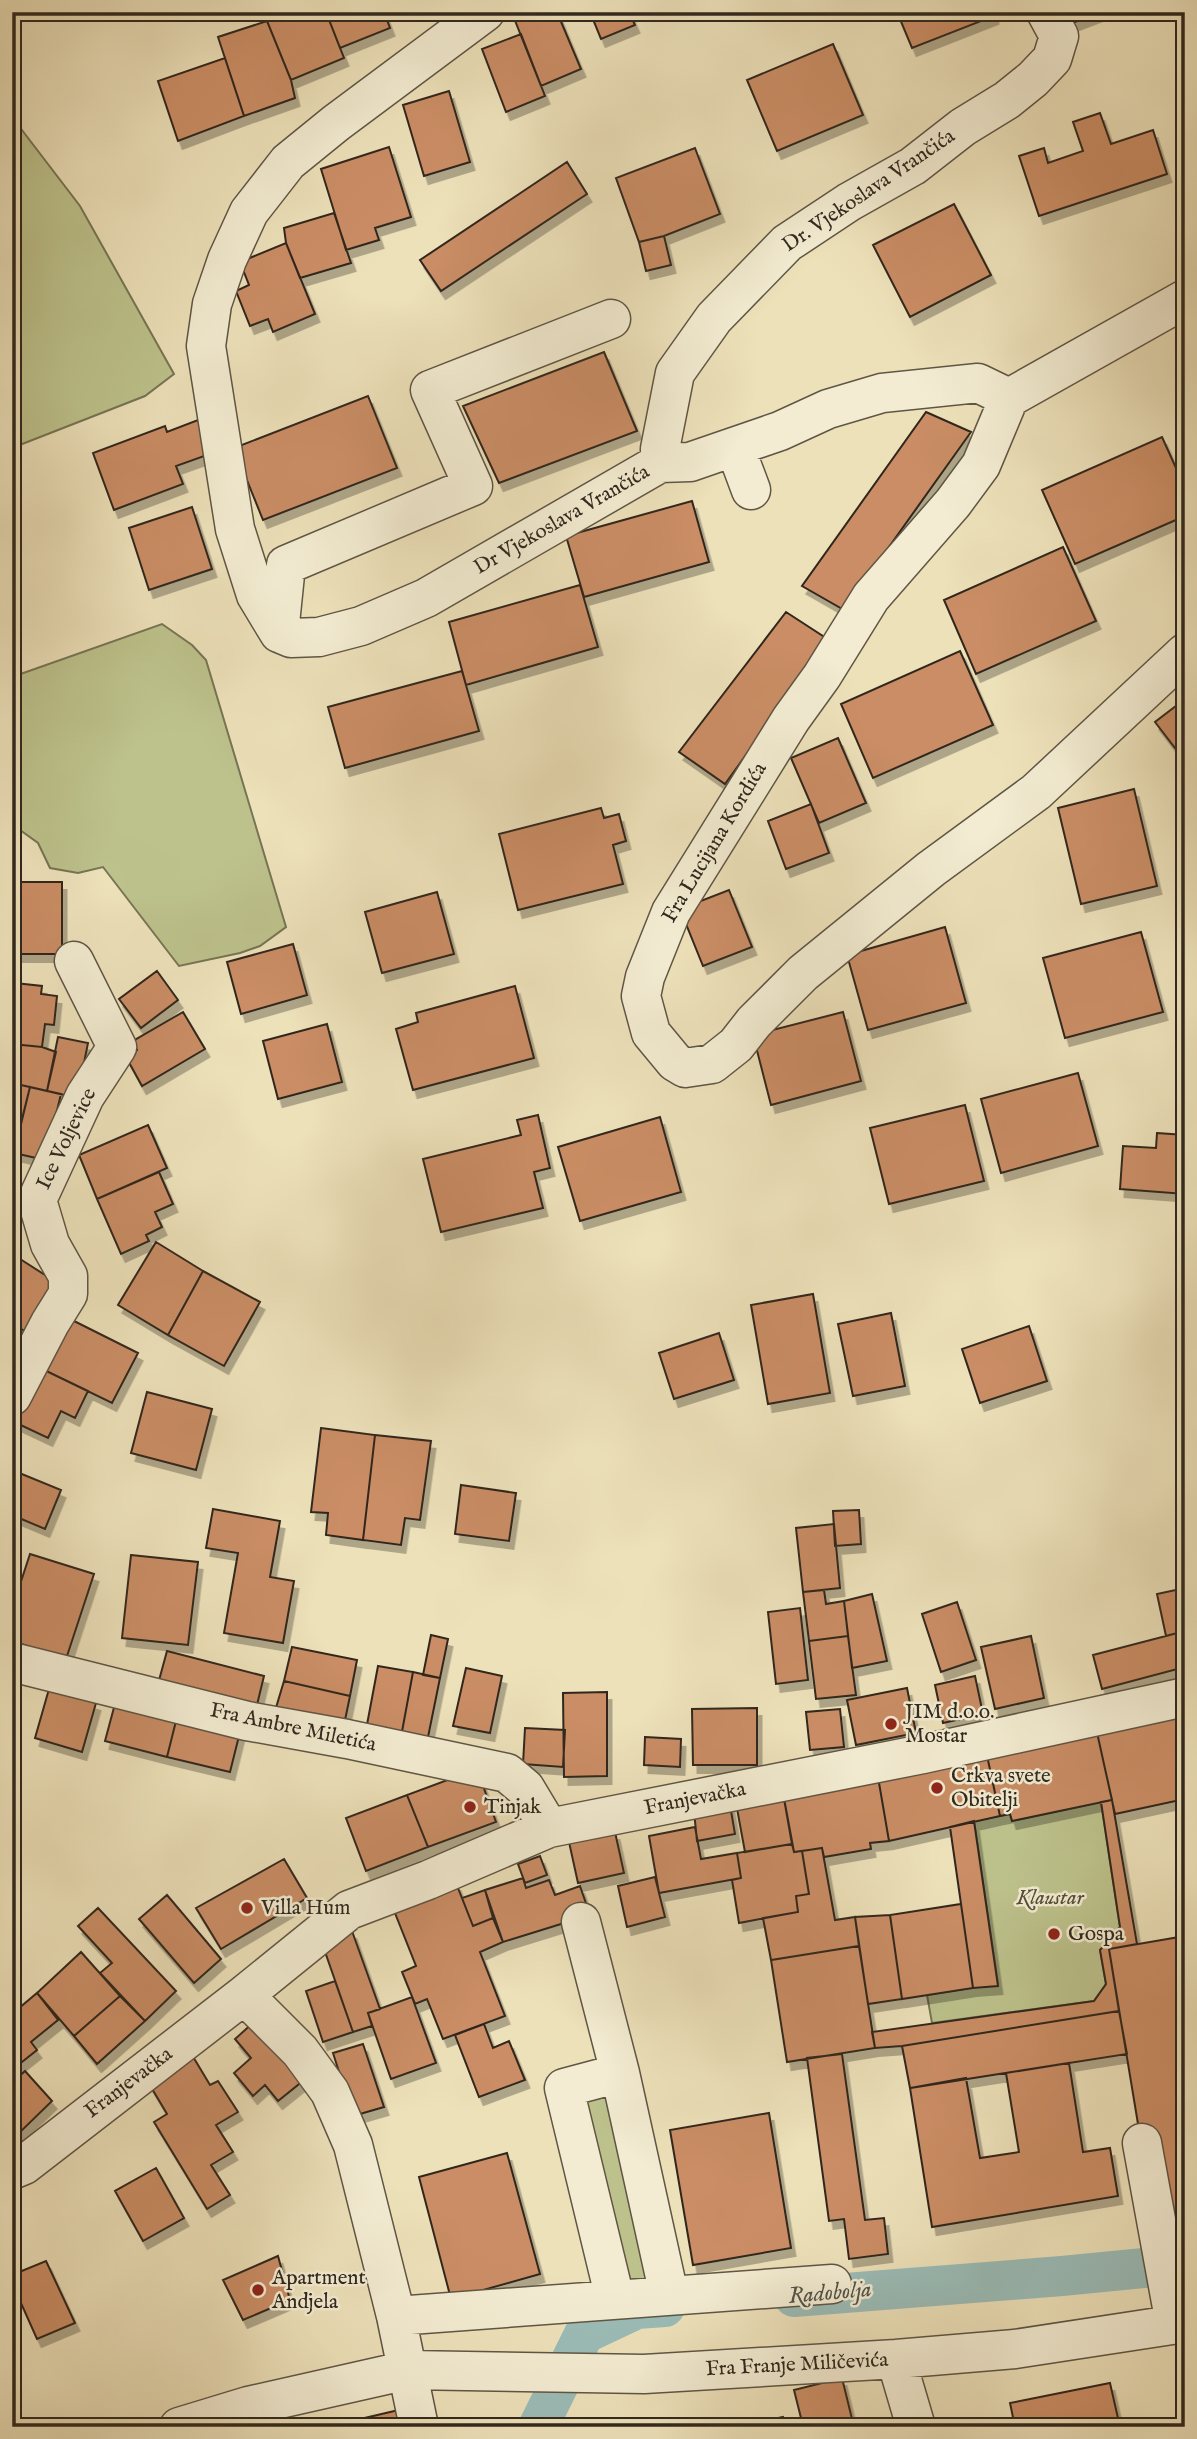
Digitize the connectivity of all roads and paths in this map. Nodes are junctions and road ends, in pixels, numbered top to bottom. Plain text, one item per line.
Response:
1 (485, 12) edge
2 (1046, 12) edge
3 (1185, 299) edge
4 (611, 319) dead end
5 (1009, 398) junction
6 (735, 447) junction
7 (660, 463) junction
8 (751, 490) dead end
9 (279, 633) junction
10 (1185, 653) edge
11 (74, 961) dead end
12 (12, 1396) edge
13 (12, 1662) edge
14 (1185, 1697) edge
15 (549, 1828) junction
16 (581, 1922) dead end
17 (244, 1995) junction
18 (620, 2073) junction
19 (1142, 2143) dead end
20 (12, 2170) edge
21 (832, 2284) dead end
22 (669, 2294) junction
23 (615, 2300) junction
24 (396, 2316) junction
25 (1180, 2323) edge
26 (896, 2359) junction
27 (408, 2370) junction
28 (179, 2427) edge
29 (419, 2427) edge
30 (916, 2427) edge

1 - 9 street
2 - 7 street, Dr. Vjekoslava Vrančića
3 - 5 street
4 - 9 street
5 - 6 street, Dr Vjekoslava Vrančića
5 - 10 street, Fra Lucijana Kordića
6 - 7 street, Dr Vjekoslava Vrančića
6 - 8 street
7 - 9 street, Dr Vjekoslava Vrančića
11 - 12 street, Ice Voljevice
13 - 15 street, Fra Ambre Miletića
14 - 15 street, Franjevačka
15 - 17 street, Franjevačka
16 - 18 street
17 - 20 street, Franjevačka
17 - 24 street
18 - 22 street
18 - 23 street
19 - 25 street
21 - 22 street
22 - 23 street
23 - 24 street
24 - 27 street
25 - 26 street, Fra Franje Miličevića
26 - 27 street, Fra Franje Miličevića
26 - 30 street
27 - 28 street
27 - 29 street

